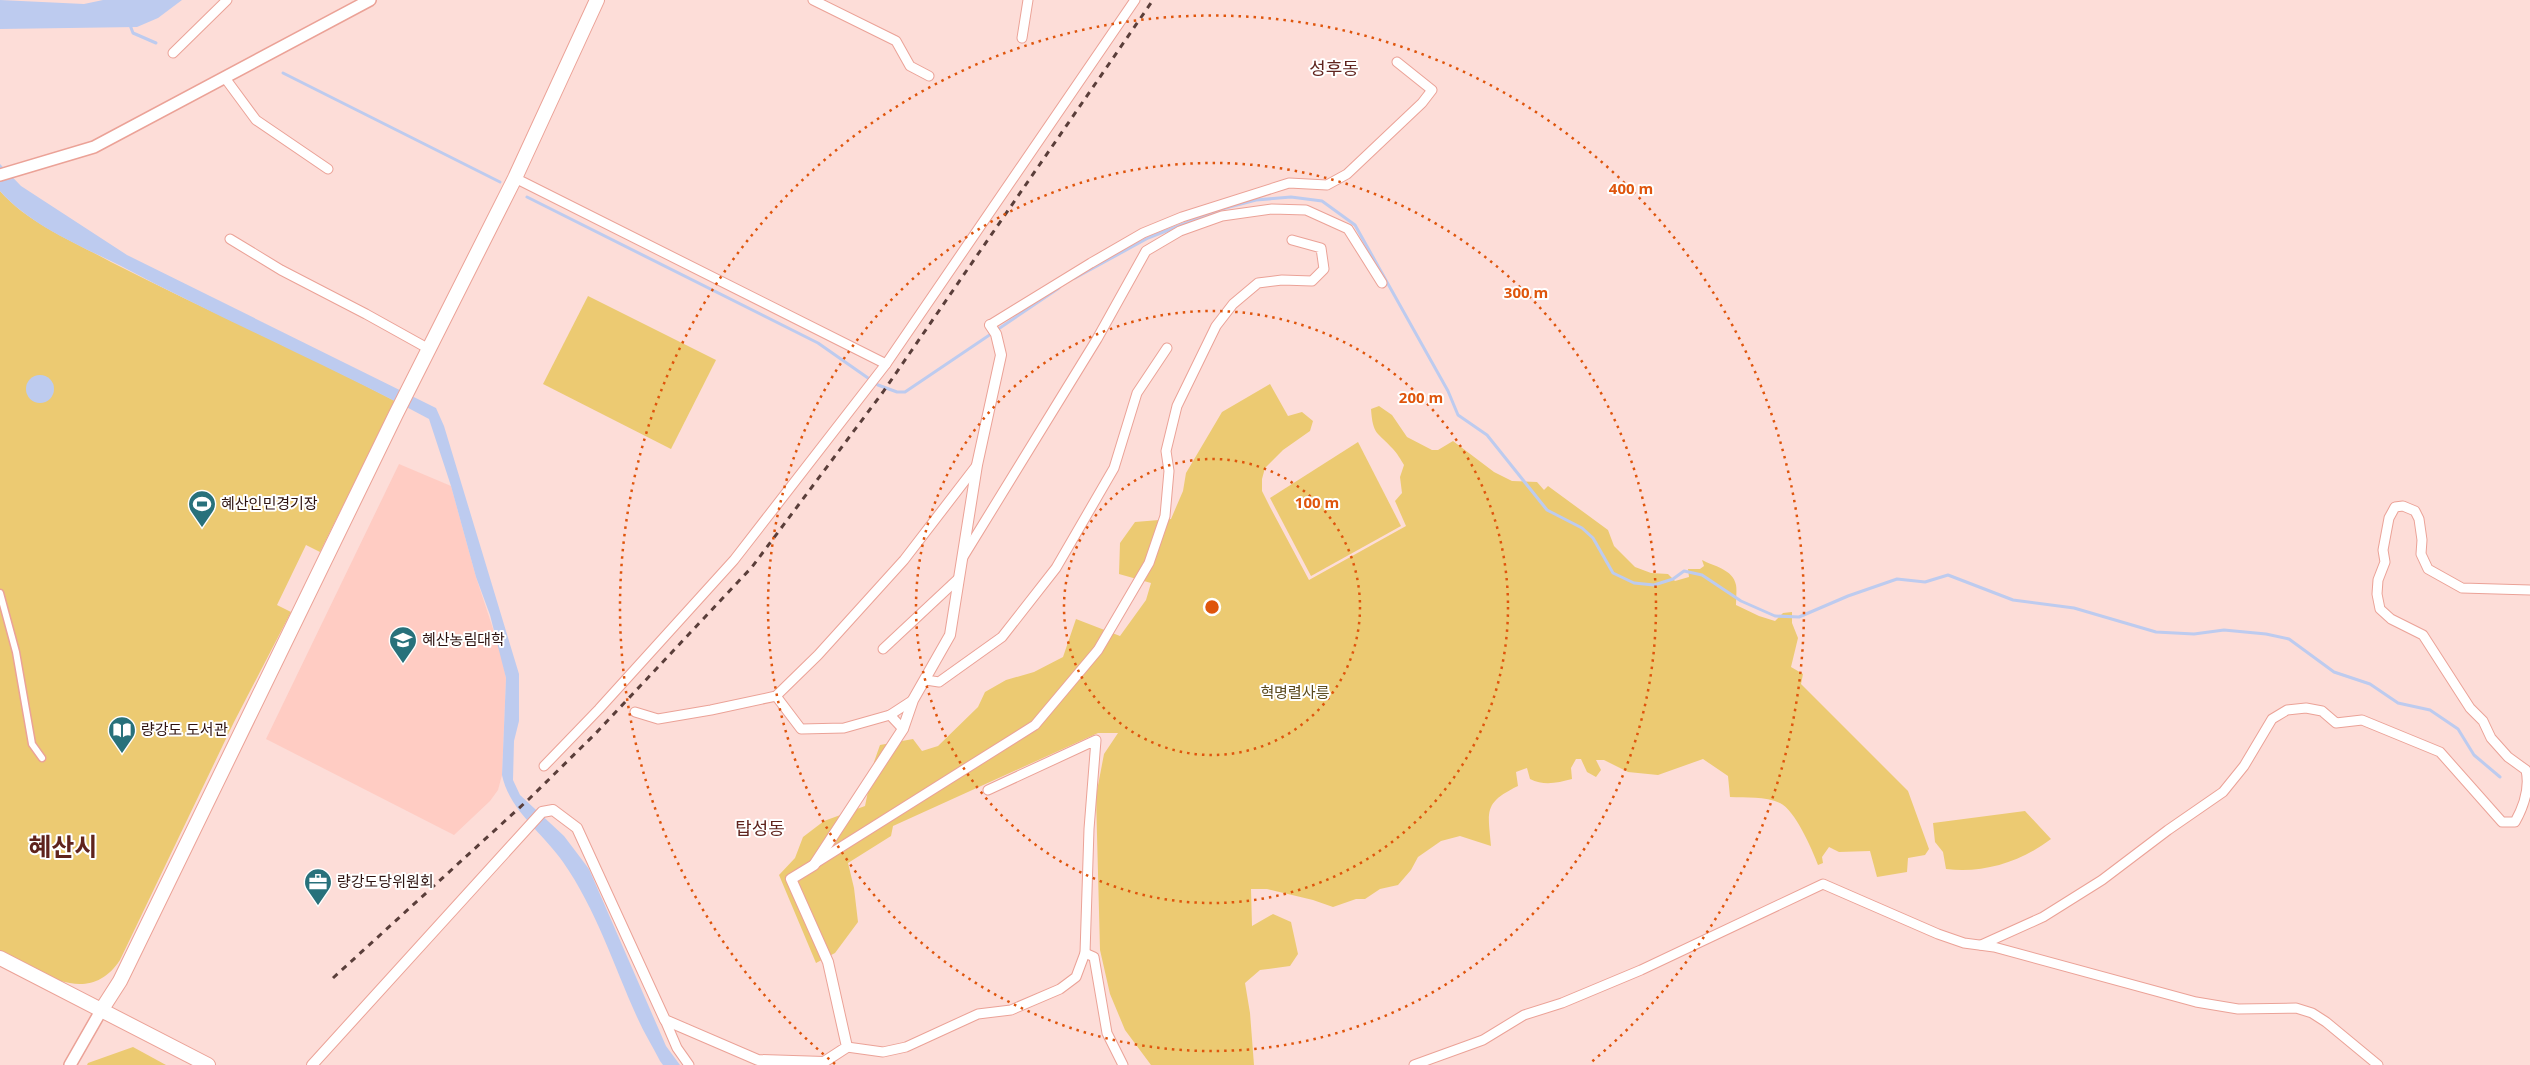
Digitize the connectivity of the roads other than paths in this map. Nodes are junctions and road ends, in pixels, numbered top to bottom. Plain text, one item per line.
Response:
1 (227, 0) edge
2 (370, 0) edge
3 (598, 0) edge
4 (813, 0) edge
5 (1028, 0) edge
6 (1135, 0) edge
7 (1022, 38) dead end
8 (173, 53) dead end
9 (1397, 62) dead end
10 (929, 76) dead end
11 (225, 78) junction
12 (328, 169) dead end
13 (0, 175) edge
14 (515, 178) junction
15 (230, 239) dead end
16 (1292, 240) dead end
17 (1382, 283) dead end
18 (990, 325) joint
19 (1167, 348) dead end
20 (429, 349) junction
21 (886, 364) junction
22 (977, 465) junction
23 (962, 559) junction
24 (959, 578) junction
25 (2530, 590) edge
26 (0, 594) edge
27 (883, 649) dead end
28 (926, 680) junction
29 (776, 696) junction
30 (913, 700) junction
31 (635, 712) dead end
32 (890, 715) junction
33 (904, 728) junction
34 (42, 758) dead end
35 (544, 766) dead end
36 (988, 790) dead end
37 (814, 865) junction
38 (1981, 945) junction
39 (1085, 953) junction
40 (0, 958) edge
41 (102, 1009) junction
42 (664, 1020) junction
43 (847, 1047) junction
44 (825, 1063) edge
45 (70, 1065) edge
46 (208, 1065) edge
47 (312, 1065) edge
48 (689, 1065) edge
49 (1123, 1065) edge
50 (1414, 1065) edge
51 (2378, 1065) edge

1 - 8 street
2 - 11 main road
3 - 14 main road
4 - 10 street
5 - 7 street
6 - 21 street
9 - 18 street
11 - 12 street
11 - 13 main road
14 - 20 main road
14 - 21 street
15 - 20 street
16 - 37 street
17 - 23 street
18 - 22 street
19 - 28 street
20 - 41 main road
21 - 35 street
22 - 23 street
22 - 29 street
23 - 24 street
24 - 27 street
24 - 28 street
25 - 38 street
26 - 34 street
28 - 30 street
29 - 31 street
29 - 32 street
30 - 32 street
30 - 33 street
32 - 33 street
33 - 37 street
36 - 39 street
37 - 43 street
38 - 50 street
38 - 51 street
39 - 43 street
39 - 49 street
40 - 41 main road
41 - 45 main road
41 - 46 main road
42 - 44 street
42 - 47 street
42 - 48 street
43 - 44 street

